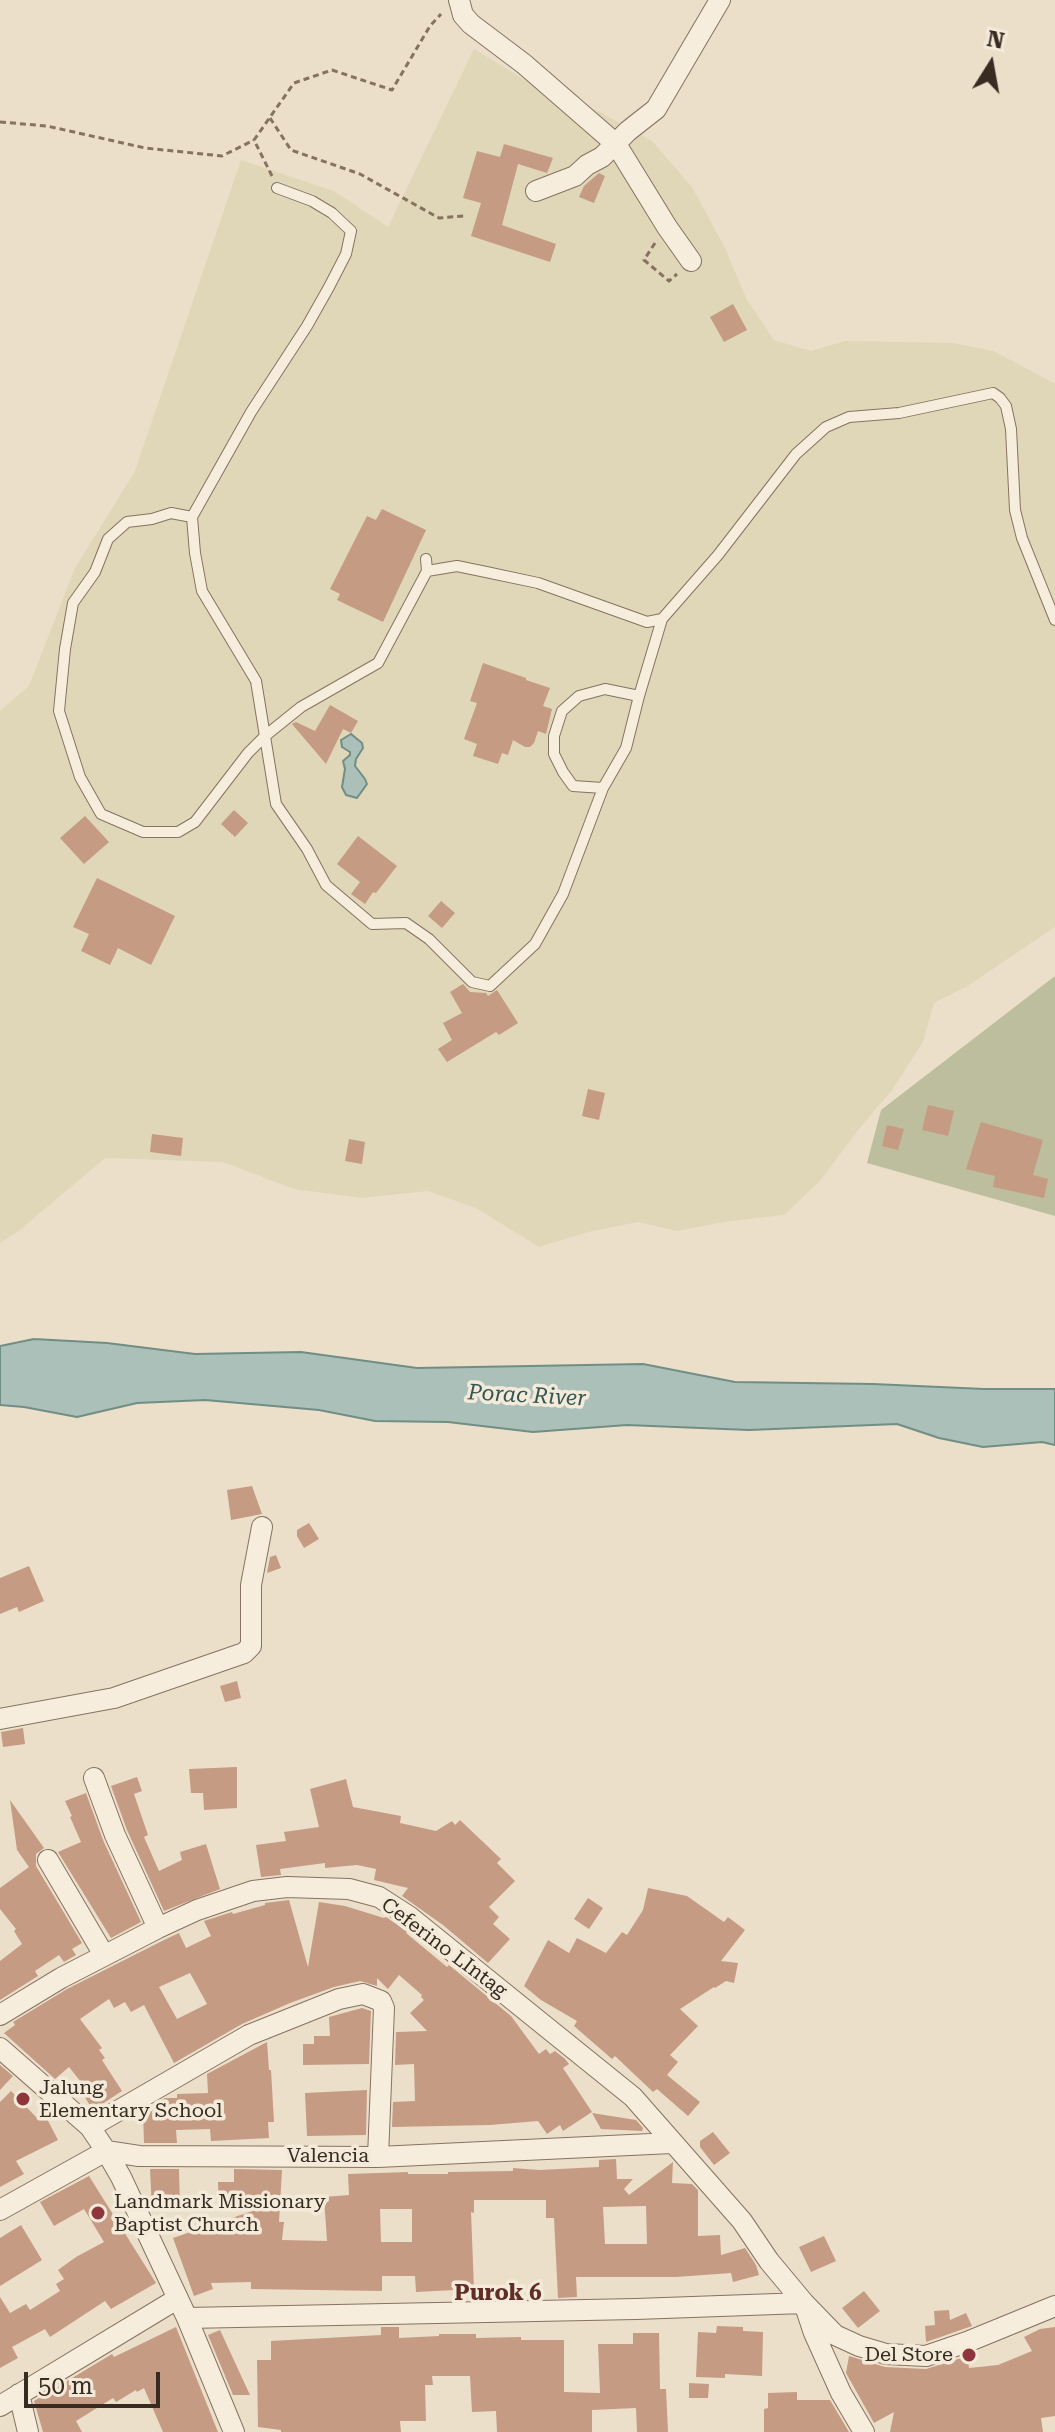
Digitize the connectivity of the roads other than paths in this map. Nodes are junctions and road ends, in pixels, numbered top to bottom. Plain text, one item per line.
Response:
1 (720, 0) edge
2 (453, 4) edge
3 (616, 144) junction
4 (277, 188) road end
5 (536, 191) dead end
6 (691, 261) road end
7 (192, 517) junction
8 (426, 559) dead end
9 (427, 571) junction
10 (662, 619) junction
11 (1055, 620) edge
12 (639, 696) junction
13 (265, 736) junction
14 (603, 788) junction
15 (262, 1527) dead end
16 (0, 1719) edge
17 (94, 1778) dead end
18 (48, 1860) dead end
19 (158, 1928) junction
20 (104, 1955) junction
21 (0, 2015) edge
22 (0, 2048) edge
23 (90, 2127) junction
24 (672, 2143) junction
25 (106, 2151) junction
26 (378, 2157) junction
27 (0, 2210) edge
28 (177, 2299) junction
29 (804, 2303) junction
30 (1055, 2306) edge
31 (187, 2318) junction
32 (19, 2394) junction
33 (0, 2406) edge
34 (28, 2432) edge
35 (234, 2432) edge
36 (864, 2432) edge

1 - 3 street
2 - 3 street
3 - 5 street
3 - 6 street
4 - 7 lane
7 - 13 lane
7 - 13 lane
8 - 9 lane
9 - 10 lane
9 - 13 lane
10 - 11 lane
10 - 12 lane
12 - 14 lane
12 - 14 lane
13 - 14 lane
15 - 16 street
17 - 19 street
18 - 20 street
19 - 20 street, Ceferino LIntag
19 - 24 street, Ceferino LIntag
20 - 21 street, Ceferino LIntag
22 - 23 street
23 - 25 street
23 - 26 street
24 - 26 street, Valencia
24 - 29 street, Ceferino LIntag
25 - 26 street, Valencia
25 - 27 street
25 - 28 street
28 - 31 street
28 - 32 street
29 - 30 street, Ceferino LIntag
29 - 31 street
29 - 36 street
31 - 35 street
32 - 33 street
32 - 34 street

